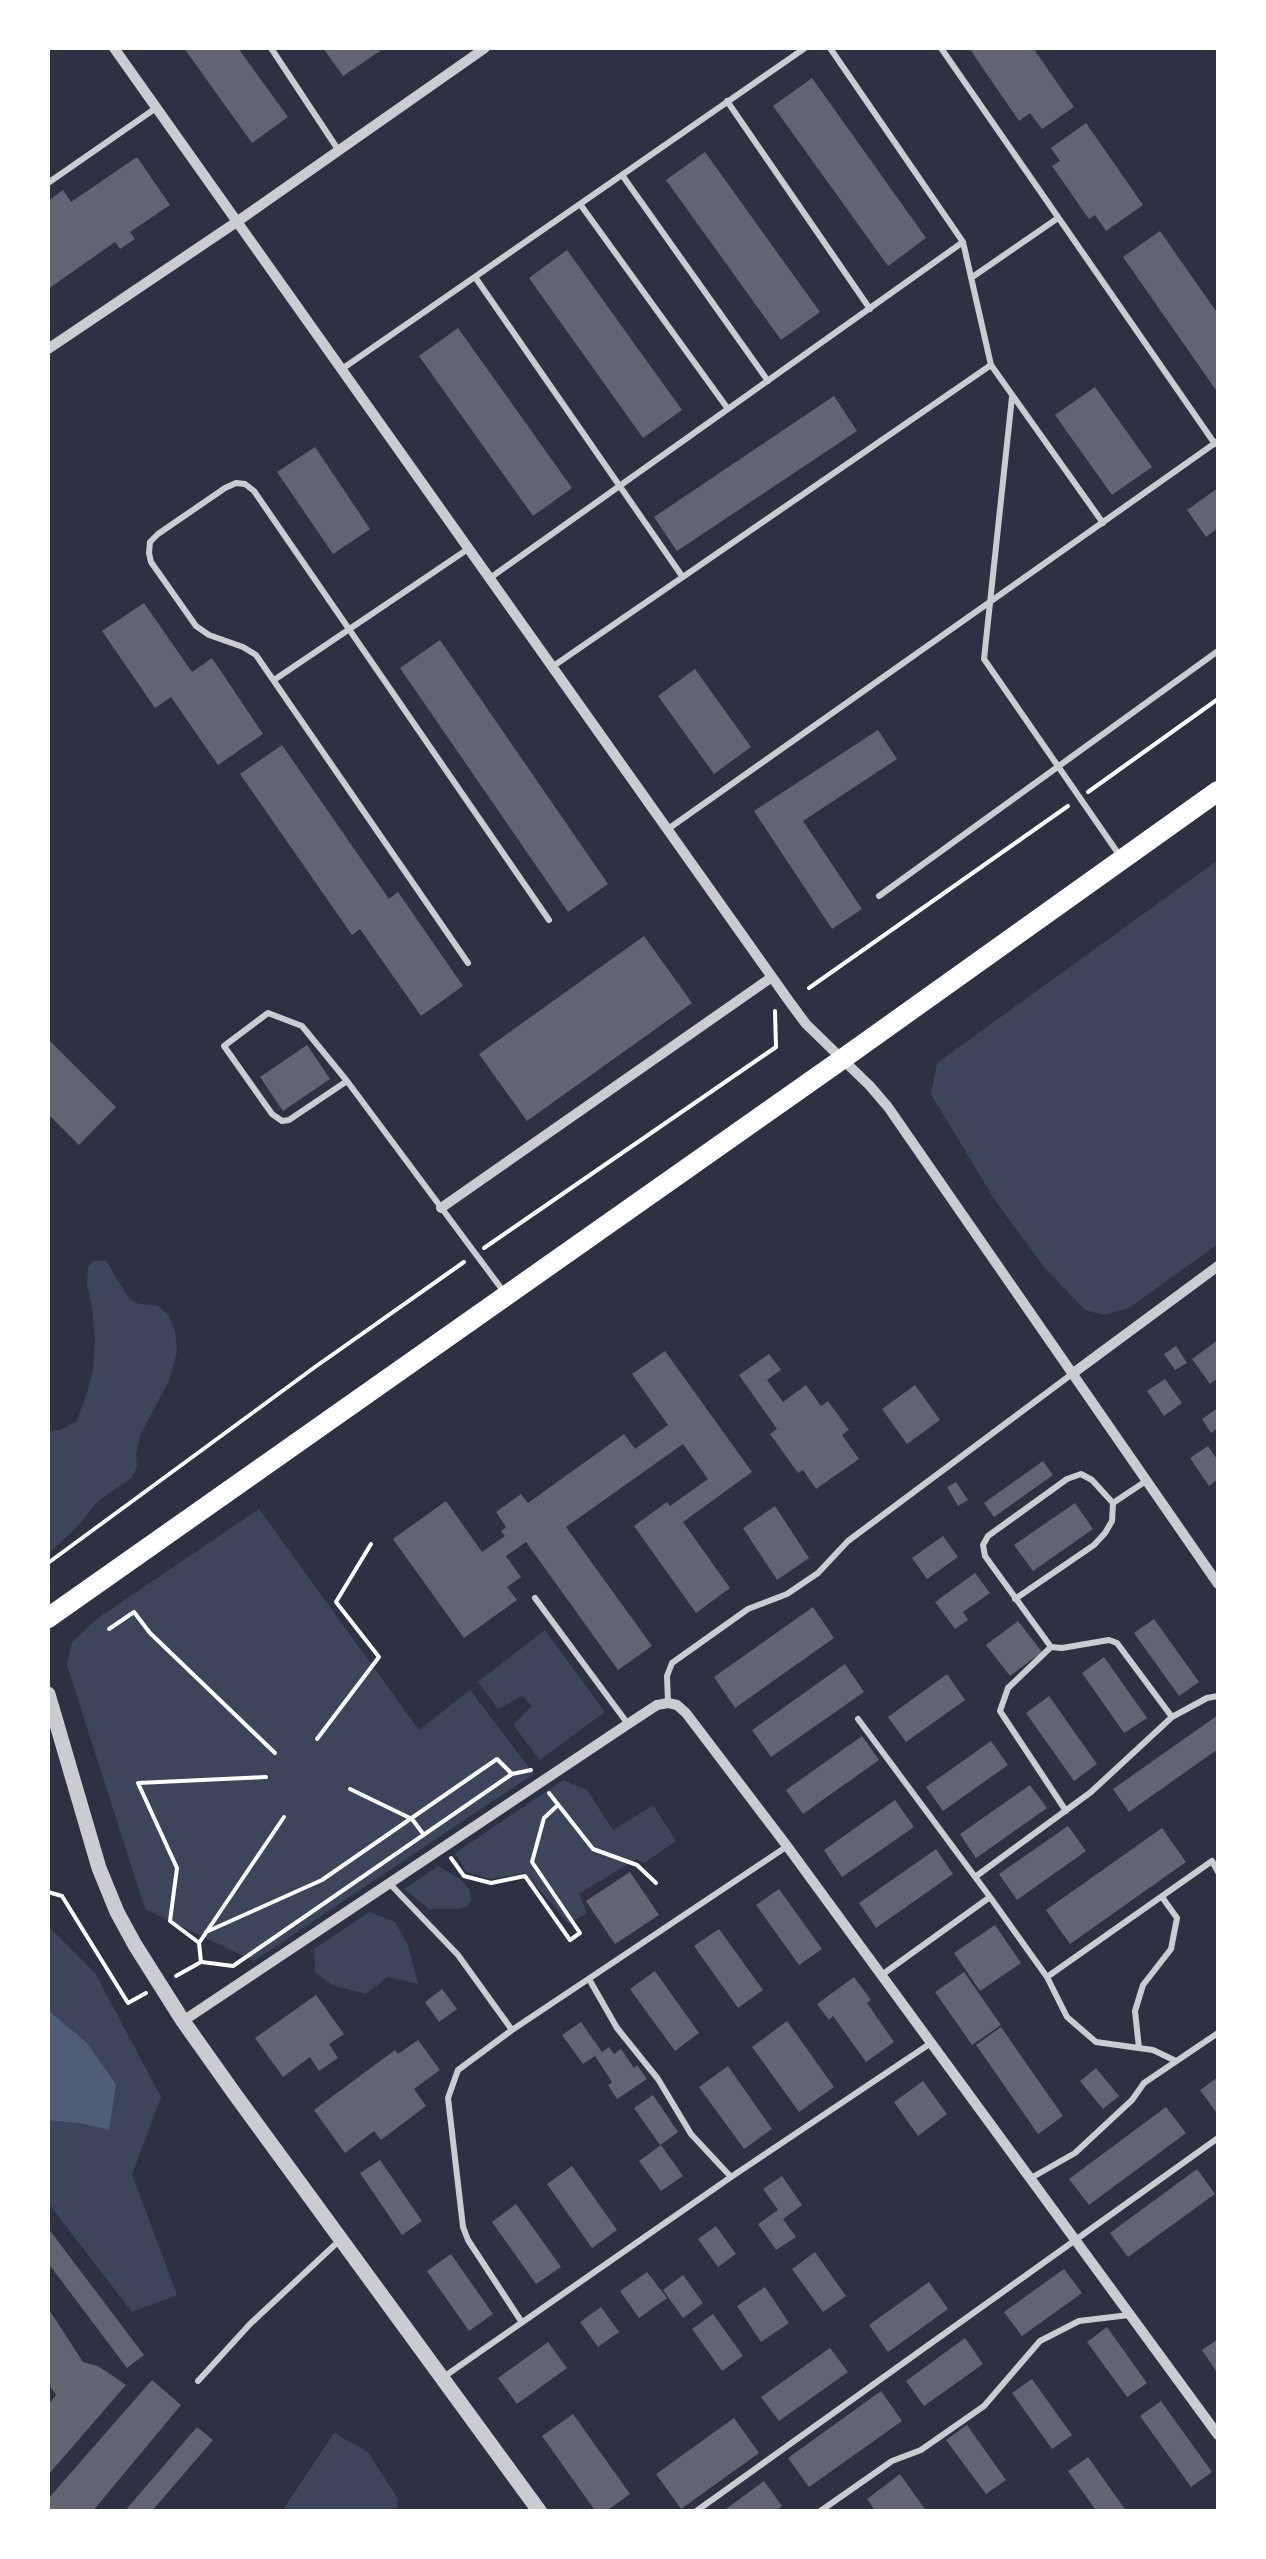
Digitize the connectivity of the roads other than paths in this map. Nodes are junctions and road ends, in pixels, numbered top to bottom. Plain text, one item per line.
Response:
1 (114, 48) edge
2 (271, 48) edge
3 (485, 48) edge
4 (805, 48) edge
5 (830, 48) edge
6 (941, 48) edge
7 (728, 101) junction
8 (156, 108) junction
9 (339, 151) junction
10 (622, 174) junction
11 (48, 183) edge
12 (580, 204) junction
13 (1058, 218) junction
14 (238, 221) junction
15 (963, 242) junction
16 (476, 277) junction
17 (970, 278) junction
18 (870, 309) junction
19 (48, 348) edge
20 (992, 365) junction
21 (341, 370) junction
22 (768, 381) junction
23 (1012, 396) junction
24 (728, 409) junction
25 (1217, 442) edge
26 (620, 486) junction
27 (1104, 523) junction
28 (468, 549) junction
29 (682, 576) junction
30 (489, 578) junction
31 (990, 603) junction
32 (349, 629) junction
33 (1218, 652) edge
34 (552, 667) junction
35 (274, 680) junction
36 (1058, 766) junction
37 (1218, 791) edge
38 (667, 830) junction
39 (1123, 859) junction
40 (879, 896) dead end
41 (549, 920) dead end
42 (468, 963) dead end
43 (772, 977) junction
44 (841, 1060) junction
45 (346, 1081) junction
46 (441, 1208) junction
47 (1218, 1266) edge
48 (506, 1295) junction
49 (1072, 1374) junction
50 (1148, 1480) junction
51 (1113, 1503) junction
52 (1218, 1584) edge
53 (535, 1598) dead end
54 (1015, 1599) junction
55 (48, 1618) edge
56 (1052, 1647) junction
57 (48, 1694) edge
58 (1218, 1696) edge
59 (668, 1703) junction
60 (1172, 1718) junction
61 (858, 1720) dead end
62 (628, 1724) junction
63 (1066, 1811) junction
64 (787, 1846) junction
65 (1218, 1872) edge
66 (975, 1878) junction
67 (390, 1884) junction
68 (990, 1897) junction
69 (1162, 1897) junction
70 (881, 1976) junction
71 (1048, 1977) junction
72 (588, 1979) junction
73 (183, 2021) junction
74 (512, 2030) junction
75 (1218, 2033) edge
76 (931, 2043) junction
77 (1139, 2048) junction
78 (1176, 2061) junction
79 (1218, 2138) edge
80 (731, 2177) junction
81 (1031, 2179) junction
82 (341, 2239) junction
83 (1076, 2240) junction
84 (1130, 2314) junction
85 (522, 2321) junction
86 (443, 2377) junction
87 (198, 2381) dead end
88 (1218, 2435) edge
89 (540, 2512) edge
90 (695, 2512) edge
91 (819, 2512) edge

1 - 8 street
2 - 9 lane
3 - 9 street
4 - 7 lane
5 - 15 lane
6 - 13 lane
7 - 10 lane
7 - 18 lane
8 - 11 lane
8 - 14 street
9 - 14 street
10 - 12 lane
10 - 22 lane
12 - 16 lane
12 - 24 lane
13 - 17 lane
13 - 25 lane
14 - 19 street
14 - 21 street
15 - 17 lane
15 - 18 lane
16 - 21 lane
16 - 26 lane
17 - 20 lane
18 - 22 lane
20 - 23 lane
20 - 29 lane
21 - 28 street
22 - 24 lane
23 - 27 lane
23 - 31 lane
24 - 26 lane
25 - 27 lane
26 - 29 lane
26 - 30 lane
27 - 31 lane
28 - 30 street
28 - 32 lane
29 - 34 lane
30 - 34 street
31 - 36 lane
31 - 38 lane
32 - 35 lane
32 - 35 lane
32 - 41 lane
33 - 36 lane
34 - 38 street
35 - 42 lane
36 - 39 lane
36 - 40 lane
37 - 39 main road
38 - 43 street
39 - 44 main road
43 - 44 street
43 - 46 street
44 - 48 main road
44 - 49 street
45 - 45 lane
45 - 46 lane
46 - 48 lane
47 - 49 street
48 - 55 main road
49 - 50 street
49 - 59 lane
50 - 51 lane
50 - 52 street
51 - 54 lane
51 - 54 lane
53 - 62 lane
54 - 56 lane
56 - 60 lane
56 - 63 lane
57 - 73 street
58 - 60 lane
59 - 62 street
59 - 64 street
60 - 63 lane
61 - 66 lane
62 - 67 street
63 - 66 lane
64 - 70 street
64 - 72 lane
65 - 69 lane
66 - 68 lane
67 - 73 street
67 - 74 lane
68 - 70 lane
68 - 71 lane
69 - 71 lane
69 - 77 lane
70 - 76 street
71 - 77 lane
72 - 74 lane
72 - 80 lane
73 - 82 street
74 - 85 lane
75 - 78 lane
76 - 80 lane
76 - 81 street
77 - 78 lane
78 - 81 lane
79 - 83 lane
80 - 85 lane
81 - 83 street
82 - 86 street
82 - 87 lane
83 - 84 street
83 - 90 lane
84 - 88 street
84 - 91 lane
85 - 86 lane
86 - 89 street

